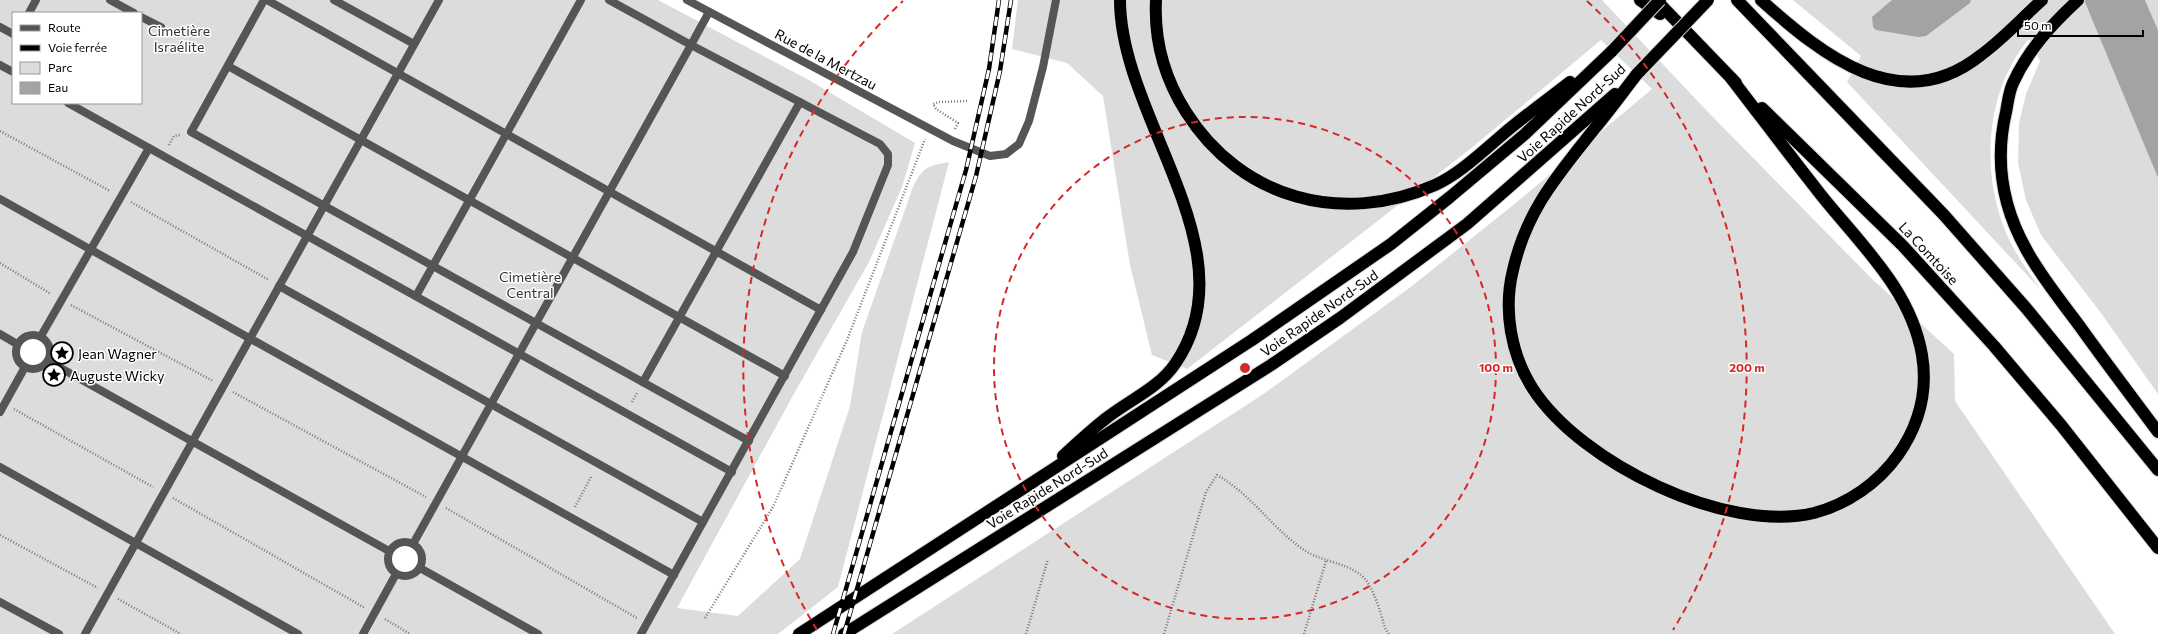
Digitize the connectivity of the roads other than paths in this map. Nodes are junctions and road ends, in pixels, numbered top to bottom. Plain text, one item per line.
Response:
1 (36, 0) edge
2 (110, 0) edge
3 (265, 0) edge
4 (334, 0) edge
5 (439, 0) edge
6 (581, 0) edge
7 (609, 0) edge
8 (687, 0) edge
9 (1056, 0) edge
10 (1120, 0) edge
11 (1156, 0) edge
12 (1640, 0) edge
13 (1656, 0) edge
14 (1660, 0) edge
15 (1708, 0) edge
16 (1737, 0) edge
17 (1761, 0) edge
18 (2042, 0) edge
19 (2078, 0) edge
20 (30, 12) edge
21 (132, 12) edge
22 (709, 12) junction
23 (142, 18) edge
24 (0, 27) edge
25 (160, 27) dead end
26 (12, 33) edge
27 (1689, 34) junction
28 (414, 44) junction
29 (691, 45) junction
30 (1612, 51) junction
31 (0, 65) edge
32 (228, 66) junction
33 (12, 71) edge
34 (398, 73) junction
35 (1637, 74) junction
36 (1731, 78) junction
37 (800, 102) junction
38 (70, 104) edge
39 (506, 133) junction
40 (361, 140) junction
41 (148, 148) junction
42 (610, 191) junction
43 (0, 199) edge
44 (469, 200) junction
45 (324, 205) junction
46 (307, 236) junction
47 (90, 250) junction
48 (716, 251) junction
49 (574, 258) junction
50 (432, 266) junction
51 (279, 286) junction
52 (416, 296) junction
53 (821, 310) junction
54 (679, 317) junction
55 (537, 323) junction
56 (0, 334) edge
57 (41, 336) junction
58 (250, 338) junction
59 (17, 344) junction
60 (520, 354) junction
61 (48, 361) junction
62 (25, 367) junction
63 (785, 376) junction
64 (643, 382) junction
65 (492, 404) junction
66 (0, 412) edge
67 (2158, 432) edge
68 (193, 441) junction
69 (749, 441) junction
70 (463, 457) junction
71 (0, 467) edge
72 (2158, 470) edge
73 (732, 472) junction
74 (1032, 483) junction
75 (703, 522) junction
76 (136, 542) junction
77 (413, 544) junction
78 (2158, 548) edge
79 (388, 551) junction
80 (420, 568) junction
81 (396, 574) junction
82 (674, 575) junction
83 (0, 602) edge
84 (59, 634) edge
85 (85, 634) edge
86 (298, 634) edge
87 (364, 634) edge
88 (538, 634) edge
89 (641, 634) edge
90 (799, 634) edge
91 (844, 634) edge

1 - 20 street
2 - 21 street
3 - 32 street
3 - 34 street
4 - 28 street
5 - 28 street
6 - 39 street
7 - 29 street
8 - 22 street, Rue de la Mertzau
9 - 22 street, Rue de la Mertzau
10 - 74 highway
11 - 30 highway
12 - 27 highway
13 - 27 highway, La Comtoise
14 - 30 highway, Voie Rapide Nord-Sud, bridge
15 - 35 highway, Voie Rapide Nord-Sud, bridge
16 - 72 highway
17 - 18 highway
19 - 67 highway
22 - 29 street
23 - 25 street
24 - 26 street
27 - 36 highway, La Comtoise
28 - 34 street
29 - 37 street
29 - 42 street
30 - 74 highway, Voie Rapide Nord-Sud
31 - 33 street
32 - 40 street
32 - 45 street
34 - 39 street
34 - 40 street
35 - 36 highway
35 - 91 highway, Voie Rapide Nord-Sud
36 - 78 highway, La Comtoise
37 - 48 street
37 - 53 street
38 - 41 street
39 - 42 street
39 - 44 street
40 - 44 street
40 - 45 street
41 - 46 street
41 - 47 street
42 - 48 street
42 - 49 street
43 - 47 street
44 - 49 street
44 - 50 street
45 - 46 street
45 - 50 street
46 - 51 street
46 - 52 street
47 - 57 street
47 - 58 street
48 - 53 street
48 - 54 street
49 - 54 street
49 - 55 street
50 - 52 street
50 - 55 street
51 - 58 street
51 - 65 street
52 - 60 street
53 - 63 street
54 - 63 street
54 - 64 street
55 - 60 street
55 - 64 street
56 - 59 street
57 - 59 street
57 - 61 street
58 - 68 street
58 - 70 street
59 - 62 street
60 - 65 street
60 - 73 street
61 - 62 street
61 - 68 street
62 - 66 street
63 - 69 street
64 - 69 street
65 - 70 street
65 - 75 street
68 - 76 street
68 - 79 street
69 - 73 street
70 - 77 street
70 - 82 street
71 - 76 street
73 - 75 street
74 - 90 highway, Voie Rapide Nord-Sud
75 - 82 street
76 - 85 street
76 - 86 street
77 - 79 street
77 - 80 street
79 - 81 street
80 - 81 street
80 - 88 street
81 - 87 street
82 - 89 street
83 - 84 street

